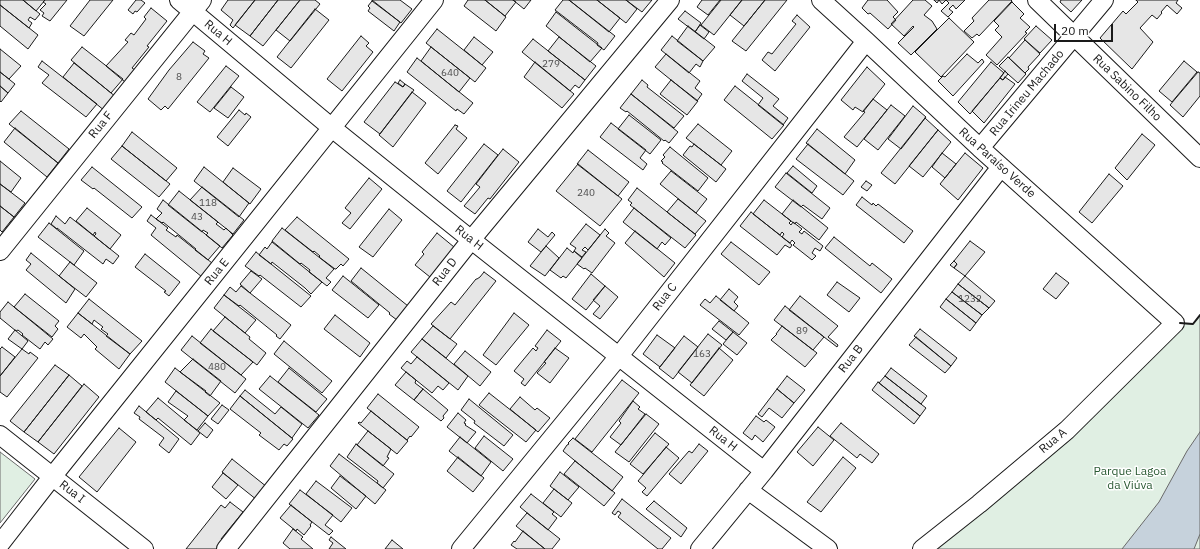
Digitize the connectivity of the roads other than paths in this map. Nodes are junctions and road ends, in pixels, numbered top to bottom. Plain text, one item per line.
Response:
1 (178, 0) edge
2 (434, 0) edge
3 (670, 0) edge
4 (821, 0) edge
5 (1037, 0) edge
6 (1104, 0) edge
7 (197, 6) edge
8 (1074, 37) junction
9 (866, 41) junction
10 (332, 128) junction
11 (980, 148) junction
12 (1200, 158) edge
13 (1001, 167) junction
14 (471, 240) junction
15 (0, 250) edge
16 (1175, 323) joint
17 (619, 356) junction
18 (0, 435) edge
19 (764, 470) junction
20 (52, 477) junction
21 (748, 490) junction
22 (0, 544) edge
23 (144, 549) edge
24 (226, 549) edge
25 (461, 549) edge
26 (700, 549) edge
27 (828, 549) edge
28 (922, 549) edge

1 - 7 street, Rua H
2 - 10 street, Rua E
3 - 14 street, Rua D
4 - 9 street, Rua Paraíso Verde
5 - 8 street, Rua Sabino Filho
6 - 8 street, Rua Irineu Machado
7 - 10 street, Rua H
7 - 15 street, Rua F
8 - 11 street, Rua Irineu Machado
8 - 12 street, Rua Sabino Filho
9 - 11 street, Rua Paraíso Verde
9 - 17 street, Rua C
10 - 14 street, Rua H
10 - 20 street, Rua E
11 - 13 street, Rua Paraíso Verde
13 - 16 street, Rua Paraíso Verde
13 - 19 street, Rua B
14 - 17 street, Rua H
14 - 24 street, Rua D
16 - 28 street, Rua A
17 - 19 street, Rua H
17 - 25 street, Rua C
18 - 20 street, Rua I
19 - 21 street, Rua B
20 - 22 street, Rua E
20 - 23 street, Rua I
21 - 26 street, Rua B
21 - 27 street

